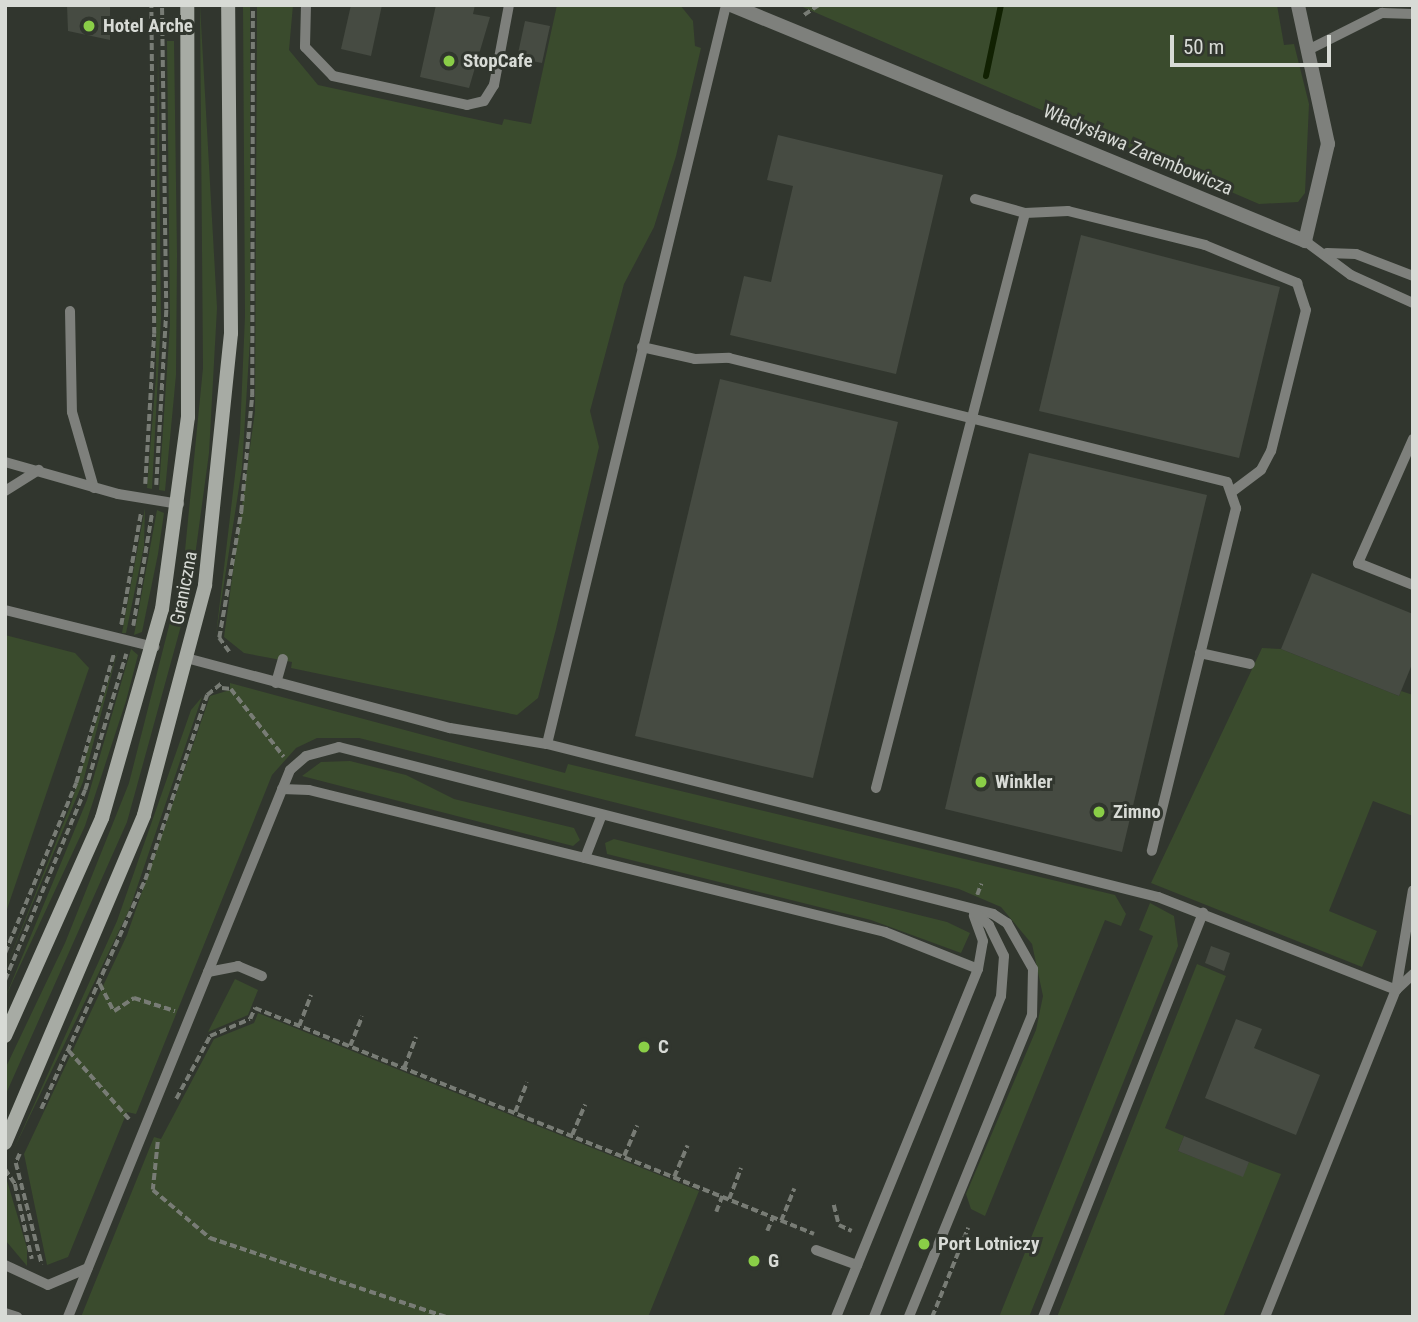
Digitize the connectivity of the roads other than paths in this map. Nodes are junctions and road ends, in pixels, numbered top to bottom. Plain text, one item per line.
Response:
1 (187, 5) edge
2 (228, 5) edge
3 (306, 5) edge
4 (509, 5) edge
5 (729, 5) edge
6 (1298, 5) edge
7 (1413, 14) edge
8 (1308, 50) junction
9 (975, 199) dead end
10 (1025, 213) junction
11 (1305, 241) junction
12 (1327, 253) junction
13 (1413, 276) edge
14 (1413, 303) edge
15 (69, 311) dead end
16 (642, 347) junction
17 (967, 417) junction
18 (1413, 439) edge
19 (5, 462) edge
20 (39, 470) junction
21 (94, 488) junction
22 (5, 491) edge
23 (1233, 491) junction
24 (179, 503) junction
25 (1413, 585) edge
26 (5, 610) edge
27 (153, 647) junction
28 (1200, 653) junction
29 (190, 659) junction
30 (283, 659) dead end
31 (1250, 664) dead end
32 (276, 682) junction
33 (547, 744) junction
34 (876, 788) dead end
35 (282, 789) junction
36 (601, 817) junction
37 (1152, 851) dead end
38 (585, 859) junction
39 (1413, 890) edge
40 (971, 911) junction
41 (1203, 913) junction
42 (978, 970) junction
43 (208, 972) junction
44 (1413, 974) edge
45 (262, 976) dead end
46 (1396, 990) junction
47 (5, 1036) edge
48 (5, 1143) edge
49 (816, 1250) dead end
50 (5, 1265) edge
51 (857, 1265) junction
52 (88, 1268) junction
53 (5, 1312) edge
54 (17, 1317) edge
55 (68, 1317) edge
56 (836, 1317) edge
57 (874, 1317) edge
58 (909, 1317) edge
59 (1043, 1317) edge
60 (1265, 1317) edge

1 - 24 main road, Graniczna
2 - 29 main road, Graniczna
3 - 4 lane
5 - 11 street, Władysława Zarembowicza
5 - 16 lane
6 - 8 street
7 - 8 lane
8 - 11 street
9 - 10 lane
10 - 17 lane
10 - 23 lane
11 - 12 lane
12 - 13 lane
12 - 14 lane
15 - 21 lane
16 - 17 lane
16 - 33 lane
17 - 23 lane
17 - 34 lane
18 - 25 lane
19 - 20 lane
20 - 21 lane
20 - 22 lane
21 - 24 lane
23 - 28 lane
24 - 27 main road, Graniczna
26 - 27 lane
27 - 47 main road, Graniczna
28 - 31 lane
28 - 37 lane
29 - 32 lane
29 - 48 main road, Graniczna
30 - 32 lane
32 - 33 lane
33 - 41 lane
35 - 36 lane
35 - 38 lane
35 - 43 lane
36 - 38 lane
36 - 40 lane
38 - 42 lane
39 - 46 lane
40 - 42 lane
40 - 57 lane
40 - 58 lane
41 - 46 lane
41 - 59 lane
42 - 51 lane
43 - 45 lane
43 - 52 lane
44 - 46 lane
46 - 60 lane
49 - 51 lane
50 - 52 lane
51 - 56 lane
52 - 55 lane
53 - 54 lane

